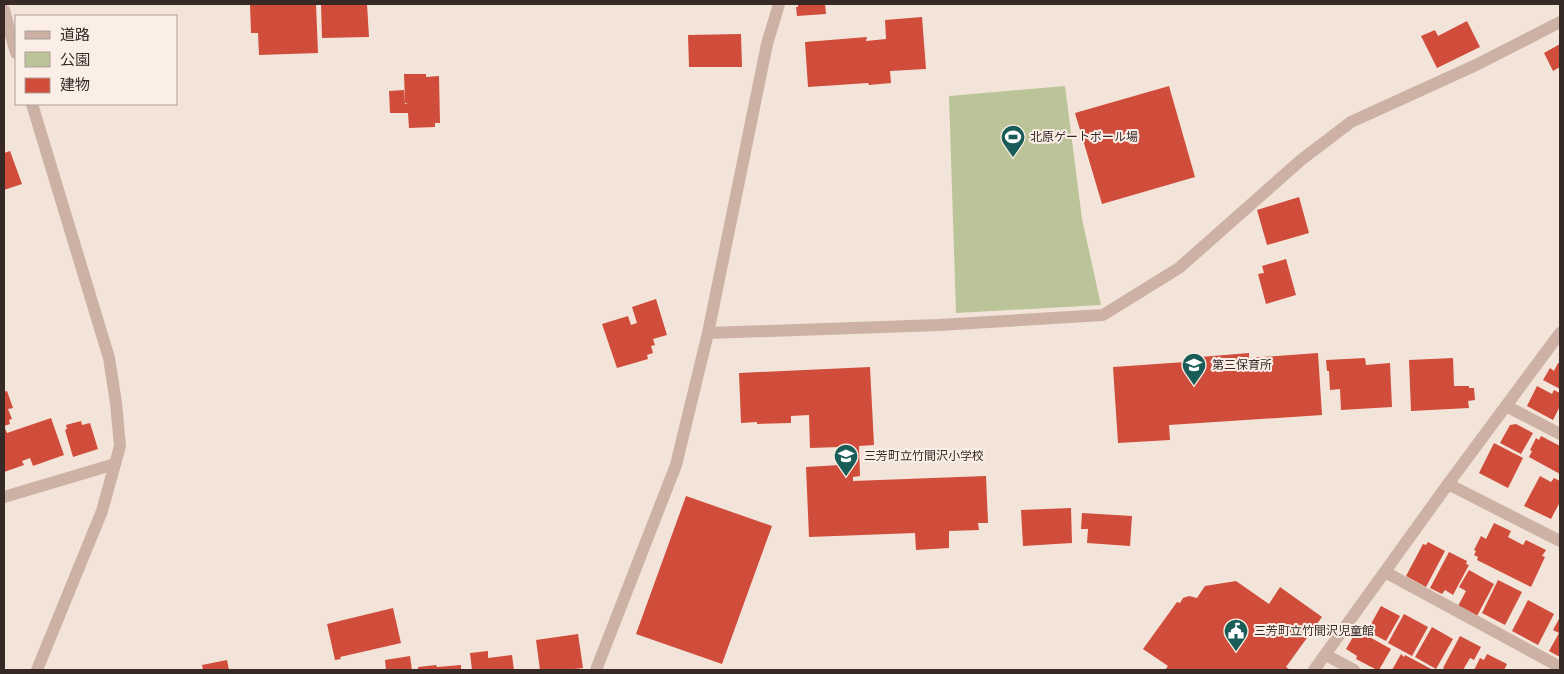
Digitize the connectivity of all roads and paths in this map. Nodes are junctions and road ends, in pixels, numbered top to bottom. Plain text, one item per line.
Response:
1 (779, 4) edge
2 (4, 12) edge
3 (1560, 22) edge
4 (15, 50) edge
5 (32, 105) edge
6 (708, 333) junction
7 (1558, 341) edge
8 (1506, 406) junction
9 (1560, 434) edge
10 (115, 464) junction
11 (1448, 484) junction
12 (4, 497) edge
13 (1560, 540) edge
14 (1385, 572) junction
15 (1326, 654) junction
16 (1560, 667) edge
17 (37, 670) edge
18 (596, 670) edge
19 (1314, 670) edge
20 (1354, 670) edge

1 - 6 street
2 - 4 street
3 - 6 street
5 - 10 street
6 - 18 street
7 - 8 street
8 - 9 street
8 - 11 street
10 - 12 street
10 - 17 street
11 - 13 street
11 - 14 street
14 - 15 street
14 - 16 street
15 - 19 street
15 - 20 street

